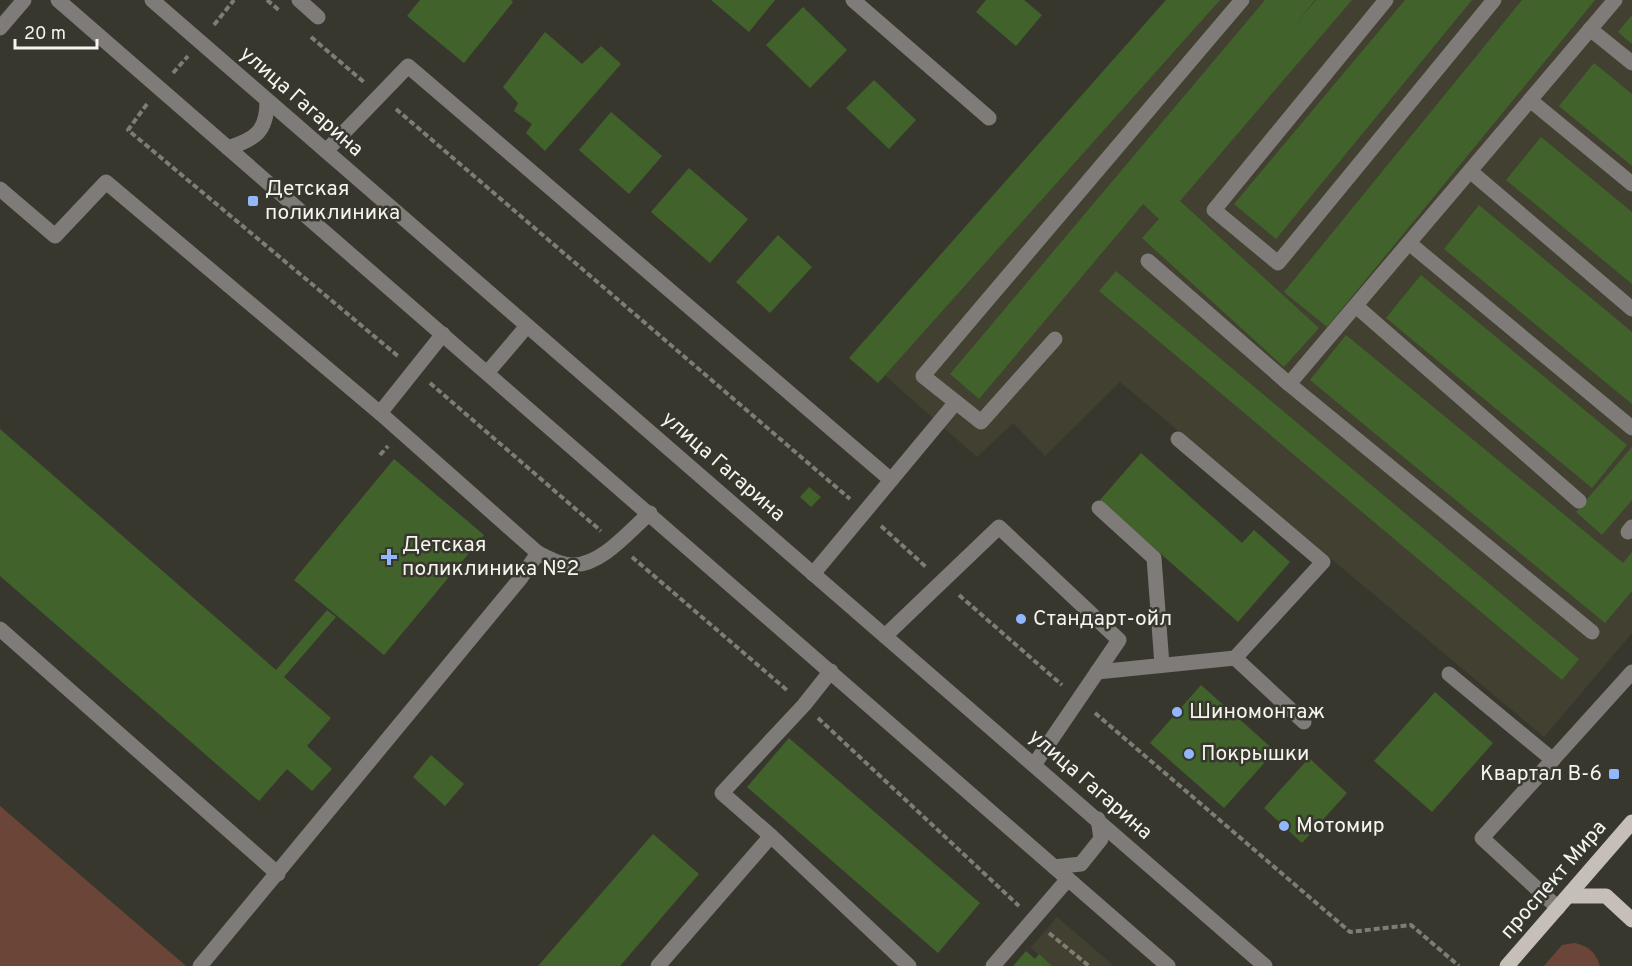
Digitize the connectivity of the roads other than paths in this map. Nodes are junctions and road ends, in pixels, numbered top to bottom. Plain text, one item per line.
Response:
1 (24, 0) edge
2 (58, 0) edge
3 (152, 0) edge
4 (299, 0) edge
5 (853, 0) edge
6 (1242, 0) edge
7 (1386, 0) edge
8 (1494, 0) edge
9 (1615, 0) edge
10 (318, 17) dead end
11 (0, 28) edge
12 (1590, 29) junction
13 (1632, 63) edge
14 (1530, 100) junction
15 (267, 101) junction
16 (989, 118) dead end
17 (228, 148) junction
18 (326, 151) junction
19 (1470, 171) junction
20 (1632, 184) edge
21 (0, 189) edge
22 (1409, 243) junction
23 (1148, 261) dead end
24 (1356, 306) junction
25 (1632, 309) edge
26 (527, 326) junction
27 (443, 334) junction
28 (1055, 339) dead end
29 (487, 373) junction
30 (1289, 384) junction
31 (956, 402) junction
32 (380, 414) junction
33 (1632, 428) edge
34 (1178, 439) dead end
35 (891, 480) junction
36 (1579, 501) dead end
37 (1099, 508) dead end
38 (650, 513) junction
39 (538, 554) junction
40 (813, 574) junction
41 (0, 629) edge
42 (1592, 632) dead end
43 (885, 636) junction
44 (1234, 658) junction
45 (1162, 665) junction
46 (831, 671) junction
47 (1097, 672) junction
48 (1632, 672) edge
49 (1449, 674) dead end
50 (1304, 722) dead end
51 (1552, 760) junction
52 (1034, 765) junction
53 (1098, 819) junction
54 (1632, 822) edge
55 (771, 836) junction
56 (1054, 867) junction
57 (278, 874) junction
58 (1068, 879) junction
59 (1569, 896) junction
60 (1558, 908) junction
61 (1632, 920) edge
62 (200, 966) edge
63 (658, 966) edge
64 (909, 966) edge
65 (993, 966) edge
66 (1168, 966) edge
67 (1266, 966) edge
68 (1507, 966) edge

1 - 11 street
2 - 17 street
3 - 15 street, улица Гагарина
4 - 10 street
5 - 16 street
6 - 31 street
7 - 8 street
9 - 12 street
12 - 13 street
12 - 14 street
14 - 19 street
14 - 20 street
15 - 17 street
15 - 18 street, улица Гагарина
17 - 27 street
18 - 26 street, улица Гагарина
18 - 35 street
19 - 22 street
19 - 25 street
21 - 32 street
22 - 24 street
22 - 33 street
23 - 30 street
24 - 30 street
24 - 36 street
26 - 29 street
26 - 40 street, улица Гагарина
27 - 29 street
27 - 32 street
28 - 31 street
29 - 38 street
30 - 42 street
31 - 35 street
32 - 39 street
34 - 44 street
35 - 40 street
37 - 45 street
38 - 39 street
38 - 46 street
39 - 57 street
40 - 43 street, улица Гагарина
41 - 57 street
43 - 47 street
43 - 52 street, улица Гагарина
44 - 45 street
44 - 50 street
45 - 47 street
46 - 55 street
46 - 56 street
47 - 52 street
48 - 51 street
49 - 51 street
51 - 60 street
52 - 53 street, улица Гагарина
53 - 56 street
53 - 67 street, улица Гагарина
54 - 59 main road, проспект Мира
55 - 63 street
55 - 64 street
56 - 58 street
57 - 62 street
58 - 65 street
58 - 66 street
59 - 60 main road, проспект Мира
59 - 61 main road
60 - 68 main road, проспект Мира

